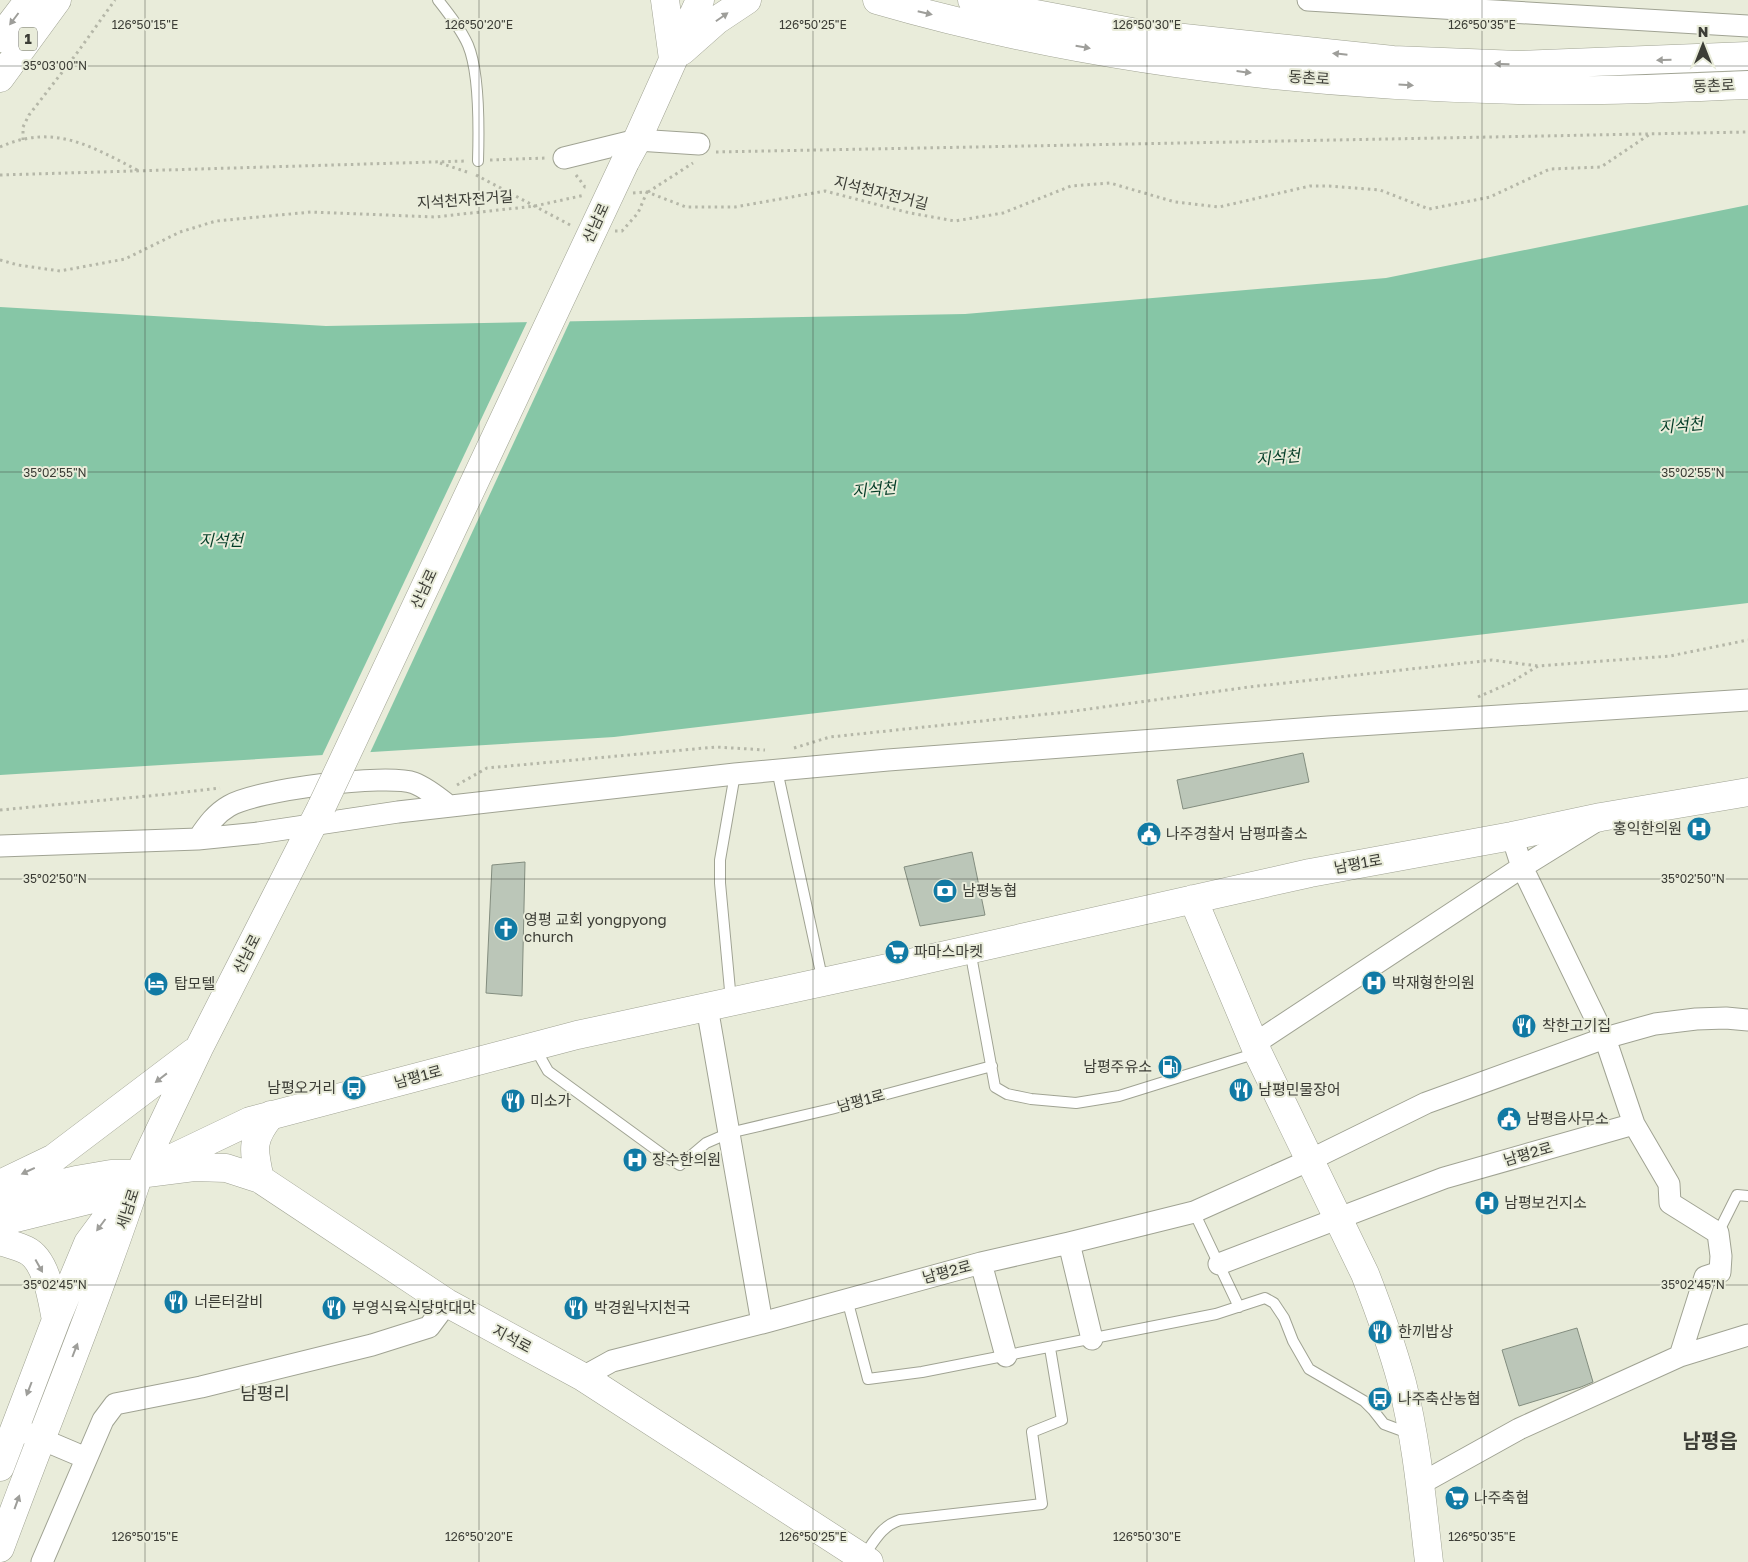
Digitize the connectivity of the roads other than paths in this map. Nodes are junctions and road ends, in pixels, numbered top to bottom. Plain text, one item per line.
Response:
1 (29, 0) edge
2 (57, 0) edge
3 (438, 0) edge
4 (665, 0) edge
5 (700, 0) edge
6 (747, 0) edge
7 (877, 0) edge
8 (972, 0) edge
9 (1033, 0) edge
10 (1308, 0) edge
11 (1004, 8) junction
12 (1748, 26) edge
13 (0, 38) edge
14 (1748, 56) edge
15 (673, 59) junction
16 (0, 78) edge
17 (1748, 85) edge
18 (631, 151) junction
19 (697, 153) road end
20 (564, 158) road end
21 (478, 161) road end
22 (1748, 700) edge
23 (777, 770) junction
24 (735, 774) junction
25 (1748, 792) edge
26 (443, 801) junction
27 (318, 815) junction
28 (1602, 817) junction
29 (1512, 836) junction
30 (198, 839) junction
31 (0, 846) edge
32 (1522, 867) junction
33 (1192, 900) junction
34 (970, 950) junction
35 (823, 982) junction
36 (719, 1004) junction
37 (1748, 1020) edge
38 (1605, 1038) junction
39 (534, 1046) junction
40 (199, 1048) junction
41 (1256, 1049) junction
42 (992, 1066) junction
43 (272, 1115) junction
44 (1634, 1124) junction
45 (729, 1133) junction
46 (1310, 1160) junction
47 (139, 1174) junction
48 (260, 1179) junction
49 (0, 1184) edge
50 (1748, 1196) edge
51 (0, 1198) edge
52 (1194, 1212) junction
53 (1338, 1220) junction
54 (0, 1222) edge
55 (1718, 1233) junction
56 (0, 1241) edge
57 (1069, 1244) junction
58 (981, 1263) junction
59 (1218, 1264) junction
60 (847, 1299) junction
61 (447, 1304) junction
62 (1239, 1307) junction
63 (56, 1320) junction
64 (762, 1323) junction
65 (1748, 1335) edge
66 (1092, 1339) junction
67 (1050, 1348) junction
68 (1006, 1356) junction
69 (1680, 1356) junction
70 (582, 1377) junction
71 (7, 1429) edge
72 (1412, 1435) junction
73 (40, 1438) junction
74 (86, 1458) junction
75 (0, 1467) edge
76 (1420, 1484) junction
77 (0, 1548) edge
78 (866, 1560) edge
79 (42, 1562) edge
80 (1429, 1562) edge

1 -> 13 main road, 1
2 - 16 main road, 1
3 - 21 lane
4 - 15 main road
5 - 15 main road, 산남로
15 -> 6 main road
7 -> 17 main road, 동촌로
8 - 11 main road, 동촌로
9 - 11 street
10 - 12 street
14 -> 11 main road, 동촌로
15 - 18 main road, 산남로
18 - 19 street
18 - 20 street
18 - 27 main road, 산남로, bridge
22 - 23 street
23 - 24 street
23 - 35 lane
24 - 26 street
24 - 36 lane
25 - 28 main road, 남평1로
26 - 27 street
26 - 30 street
27 - 30 street
27 - 40 main road, 산남로
28 - 29 main road, 남평1로
28 - 32 street
29 - 32 street
29 - 33 main road, 남평1로
30 - 31 street
32 - 38 street
32 - 41 street
33 - 34 main road, 남평1로
33 - 41 main road
34 - 35 main road, 남평1로
34 - 42 lane
35 - 36 main road, 남평1로
36 - 39 main road, 남평1로
36 - 45 street
37 - 38 street, 남평2로
38 - 44 street
38 - 46 street, 남평2로
39 - 43 main road, 남평1로
39 - 45 lane, 남평1로
40 - 47 main road, 산남로
40 -> 49 main road
41 - 42 lane
41 - 46 main road
42 - 45 lane, 남평1로
43 - 47 main road, 남평1로
43 - 48 main road
44 - 53 street, 남평2로
44 - 55 street
45 - 64 street
46 - 52 street, 남평2로
46 - 53 main road
47 - 48 main road, 지석로
47 - 51 main road
47 - 54 main road
47 -> 63 main road, 세남로
73 -> 47 main road, 세남로
48 - 61 main road, 지석로
50 - 55 lane
52 - 57 street, 남평2로
52 - 59 lane
53 - 59 street, 남평2로
53 - 72 main road
55 - 69 street
56 -> 63 main road
57 - 58 street, 남평2로
57 - 66 street
58 - 60 street, 남평2로
58 - 68 street
59 - 62 lane
60 - 64 street, 남평2로
60 - 68 lane
61 - 70 main road, 지석로
61 - 74 street
62 - 66 lane
62 - 72 lane
63 -> 71 main road, 세남로
64 - 70 street, 남평2로
65 - 69 street
66 - 67 lane
67 - 68 lane
67 - 78 lane
69 - 76 street
70 - 78 main road, 지석로
71 - 73 street
71 - 75 main road, 세남로
72 - 76 main road
73 - 74 street
77 -> 73 main road, 세남로
74 - 79 street
76 - 80 main road

